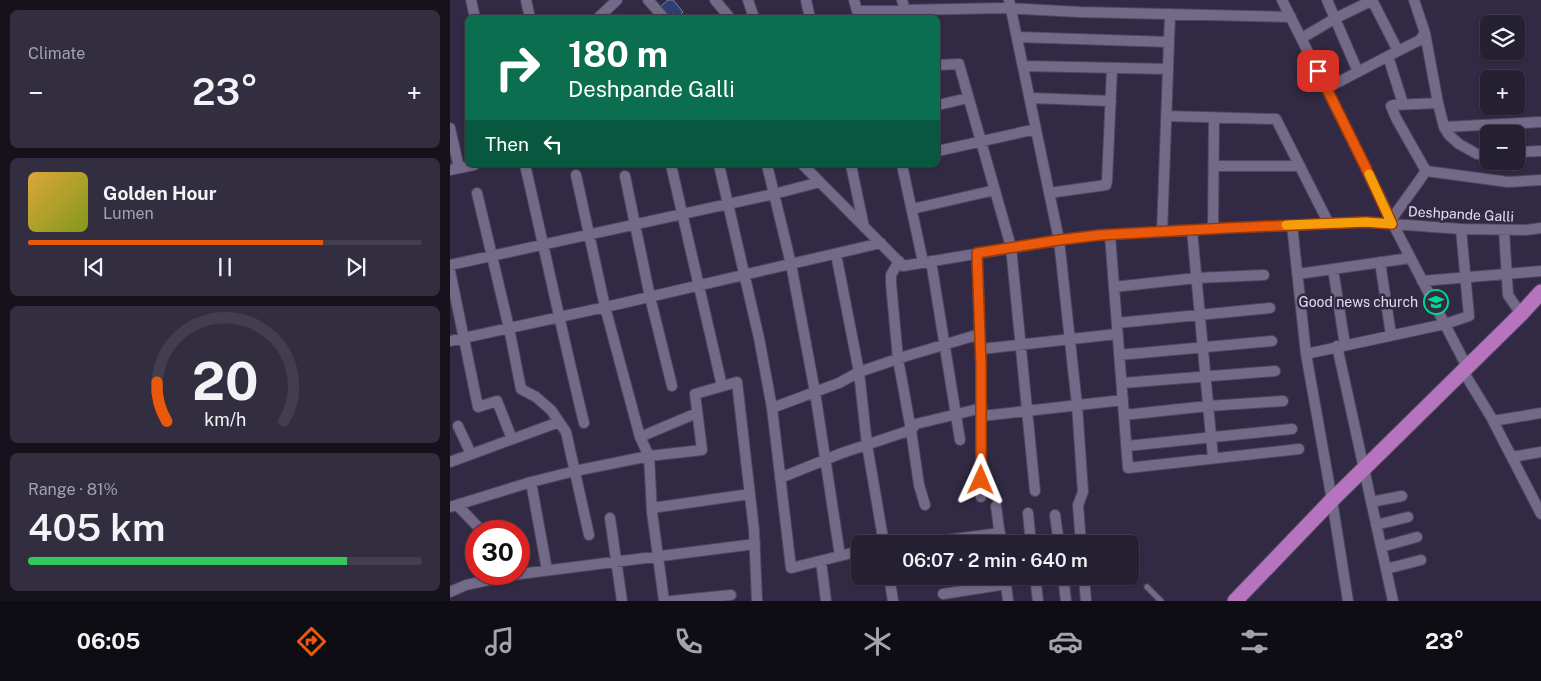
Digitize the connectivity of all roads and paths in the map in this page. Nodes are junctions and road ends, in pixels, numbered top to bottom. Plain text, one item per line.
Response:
1 (471, 0) edge
2 (526, 0) edge
3 (617, 0) edge
4 (648, 0) edge
5 (715, 0) edge
6 (748, 0) edge
7 (806, 0) edge
8 (854, 0) edge
9 (1282, 0) edge
10 (1327, 0) edge
11 (1372, 0) edge
12 (1414, 0) edge
13 (1010, 4) edge
14 (903, 5) edge
15 (859, 14) edge
16 (1170, 14) junction
17 (474, 15) edge
18 (529, 15) edge
19 (601, 15) edge
20 (661, 15) edge
21 (728, 15) edge
22 (753, 15) edge
23 (809, 15) edge
24 (1291, 17) junction
25 (1334, 19) junction
26 (1425, 32) junction
27 (1017, 37) junction
28 (1302, 38) junction
29 (1169, 42) junction
30 (1398, 51) junction
31 (1388, 56) junction
32 (940, 65) edge
33 (1023, 66) junction
34 (1112, 68) junction
35 (1168, 69) junction
36 (1358, 72) junction
37 (1327, 88) junction
38 (968, 98) junction
39 (1030, 98) junction
40 (1111, 101) junction
41 (1438, 103) junction
42 (1403, 104) junction
43 (940, 105) edge
44 (1166, 116) junction
45 (1214, 117) junction
46 (1541, 122) edge
47 (1444, 127) junction
48 (450, 128) edge
49 (1036, 129) junction
50 (981, 141) junction
51 (940, 151) edge
52 (1541, 151) edge
53 (1525, 152) edge
54 (1480, 154) edge
55 (1214, 166) junction
56 (1300, 166) junction
57 (525, 167) edge
58 (672, 167) edge
59 (719, 167) edge
60 (767, 167) edge
61 (805, 167) edge
62 (851, 167) edge
63 (902, 167) edge
64 (454, 169) edge
65 (1426, 171) junction
66 (576, 175) dead end
67 (625, 176) dead end
68 (1541, 180) edge
69 (820, 182) junction
70 (995, 190) junction
71 (477, 193) dead end
72 (1049, 193) junction
73 (774, 194) junction
74 (728, 204) junction
75 (912, 209) junction
76 (682, 214) junction
77 (1392, 222) junction
78 (636, 224) junction
79 (1329, 224) junction
80 (1292, 225) junction
81 (864, 227) junction
82 (1541, 228) edge
83 (1213, 229) junction
84 (1461, 229) junction
85 (1192, 230) junction
86 (1504, 230) junction
87 (1162, 232) junction
88 (589, 235) junction
89 (1110, 235) junction
90 (1059, 240) junction
91 (881, 243) junction
92 (544, 245) junction
93 (1011, 248) junction
94 (977, 253) junction
95 (836, 254) junction
96 (492, 256) junction
97 (1410, 258) junction
98 (927, 262) junction
99 (1380, 262) junction
100 (901, 263) junction
101 (790, 264) junction
102 (450, 265) edge
103 (1333, 268) junction
104 (1541, 270) edge
105 (450, 271) edge
106 (1298, 274) junction
107 (1507, 274) junction
108 (744, 275) junction
109 (1264, 275) dead end
110 (1466, 277) junction
111 (1196, 278) junction
112 (1422, 281) junction
113 (700, 285) junction
114 (1114, 287) junction
115 (1541, 292) edge
116 (650, 297) junction
117 (605, 307) junction
118 (1270, 308) dead end
119 (1521, 314) junction
120 (1200, 315) junction
121 (559, 317) junction
122 (1116, 323) junction
123 (1444, 324) junction
124 (509, 328) junction
125 (980, 334) junction
126 (1118, 334) junction
127 (1391, 335) junction
128 (463, 338) junction
129 (1070, 339) junction
130 (450, 341) edge
131 (1272, 341) dead end
132 (1022, 344) junction
133 (944, 345) junction
134 (1341, 346) junction
135 (1202, 347) junction
136 (981, 349) junction
137 (1306, 354) junction
138 (1119, 355) junction
139 (898, 358) junction
140 (1465, 369) junction
141 (1275, 371) dead end
142 (859, 372) junction
143 (1205, 376) junction
144 (1122, 383) junction
145 (672, 386) dead end
146 (722, 386) junction
147 (815, 392) junction
148 (1123, 400) junction
149 (1283, 401) dead end
150 (1077, 405) junction
151 (1208, 406) junction
152 (772, 408) junction
153 (1028, 411) junction
154 (982, 412) junction
155 (697, 413) junction
156 (1541, 413) edge
157 (956, 414) junction
158 (1124, 415) junction
159 (1493, 421) junction
160 (559, 422) junction
161 (584, 422) dead end
162 (458, 426) dead end
163 (1292, 429) dead end
164 (911, 430) junction
165 (640, 436) junction
166 (1211, 437) junction
167 (512, 439) junction
168 (960, 440) dead end
169 (867, 445) junction
170 (1127, 446) junction
171 (1299, 449) dead end
172 (1541, 452) edge
173 (471, 454) junction
174 (649, 456) junction
175 (1512, 457) junction
176 (1213, 458) junction
177 (825, 460) junction
178 (450, 462) edge
179 (1363, 470) junction
180 (575, 471) junction
181 (780, 478) junction
182 (531, 482) junction
183 (1035, 491) dead end
184 (750, 494) junction
185 (1402, 496) dead end
186 (981, 497) dead end
187 (1332, 500) junction
188 (1370, 502) junction
189 (925, 505) dead end
190 (453, 506) edge
191 (996, 506) dead end
192 (652, 508) junction
193 (1028, 513) dead end
194 (1541, 514) edge
195 (1056, 515) dead end
196 (1408, 517) dead end
197 (610, 518) dead end
198 (469, 520) edge
199 (1376, 525) junction
200 (1000, 533) joint
201 (589, 535) dead end
202 (882, 535) edge
203 (985, 535) edge
204 (1030, 535) edge
205 (1058, 535) edge
206 (1080, 535) edge
207 (1417, 537) dead end
208 (755, 544) junction
209 (1381, 547) junction
210 (851, 553) edge
211 (658, 556) junction
212 (840, 556) junction
213 (1421, 560) dead end
214 (821, 561) junction
215 (616, 562) junction
216 (547, 570) junction
217 (1386, 570) junction
218 (530, 571) edge
219 (465, 584) edge
220 (891, 585) edge
221 (983, 585) edge
222 (1006, 585) edge
223 (1036, 585) edge
224 (1064, 585) edge
225 (1084, 585) edge
226 (1147, 587) dead end
227 (450, 592) edge
228 (943, 594) dead end
229 (731, 595) dead end
230 (1085, 599) edge
231 (622, 601) edge
232 (664, 601) edge
233 (671, 601) edge
234 (758, 601) edge
235 (826, 601) edge
236 (894, 601) edge
237 (1008, 601) edge
238 (1038, 601) edge
239 (1066, 601) edge
240 (1161, 601) edge
241 (1235, 601) edge
242 (1348, 601) edge
243 (1393, 601) edge

1 - 17 street
2 - 18 street
3 - 19 street
4 - 20 street
5 - 21 street
6 - 22 street
7 - 23 street
8 - 15 street
9 - 24 street
10 - 25 street
11 - 25 street
11 - 30 street
12 - 26 street
13 - 14 street
13 - 16 street
13 - 27 street
14 - 15 street
16 - 24 street
16 - 29 street
24 - 28 street
25 - 28 street
25 - 36 street
26 - 30 street
26 - 41 street
27 - 29 street
27 - 33 street
28 - 37 street
29 - 35 street
30 - 31 street
31 - 36 street
31 - 42 street
32 - 38 street
33 - 34 street
33 - 39 street
34 - 35 street
34 - 40 street
35 - 44 street
36 - 37 street
37 - 77 street
38 - 43 street
38 - 50 street
39 - 40 street
39 - 49 street
40 - 72 street
41 - 42 street
41 - 47 street
42 - 65 street
44 - 45 street
44 - 87 street
45 - 55 street
45 - 56 street
46 - 47 street
47 - 54 street
48 - 64 street
49 - 50 street
49 - 72 street
50 - 51 street
50 - 70 street
52 - 53 street
55 - 56 street
55 - 83 street
56 - 79 street
57 - 92 street
58 - 76 street
59 - 74 street
60 - 73 street
61 - 69 street
62 - 81 street
63 - 75 street
65 - 68 street
65 - 77 street
66 - 88 street
67 - 78 street
69 - 73 street
69 - 81 street
70 - 75 street
70 - 93 street
71 - 96 street
72 - 90 street
73 - 74 street
73 - 101 street
74 - 76 street
74 - 108 street
75 - 98 street
76 - 78 street
76 - 113 street
77 - 79 street, Deshpande Galli
77 - 84 street, Deshpande Galli
77 - 97 street
78 - 88 street
78 - 116 street
79 - 80 street, Deshpande Galli
80 - 83 street, Deshpande Galli
80 - 106 street
81 - 91 street
82 - 86 street, Deshpande Galli
83 - 85 street, Deshpande Galli
84 - 86 street, Deshpande Galli
84 - 110 street
85 - 87 street, Deshpande Galli
85 - 111 street
86 - 107 street
87 - 89 street, Deshpande Galli
88 - 92 street
88 - 117 street
89 - 90 street, Deshpande Galli
89 - 114 street
90 - 93 street, Deshpande Galli
90 - 129 street
91 - 95 street
91 - 100 street
92 - 96 street
92 - 121 street
93 - 94 street, Deshpande Galli
93 - 132 street
94 - 98 street, Deshpande Galli
94 - 125 street
95 - 101 street
95 - 142 street
96 - 102 street
96 - 124 street
97 - 99 street
97 - 112 street
98 - 100 street, Deshpande Galli
98 - 133 street
99 - 103 street
99 - 127 street
100 - 139 street
101 - 108 street
101 - 147 street
103 - 106 street
103 - 134 street
104 - 107 street
105 - 128 street
106 - 137 street
107 - 110 street
107 - 119 street
108 - 113 street
108 - 152 street
109 - 111 street
110 - 112 street
110 - 123 street
111 - 114 street
111 - 120 street
112 - 123 street
113 - 116 street
113 - 146 street
114 - 122 street
115 - 119 highway
116 - 117 street
116 - 145 street
117 - 121 street
117 - 165 street
118 - 120 street
119 - 140 highway
120 - 122 street
120 - 135 street
121 - 124 street
121 - 161 street
122 - 126 street
123 - 127 street
123 - 140 street
124 - 128 street
124 - 160 street
125 - 133 street
125 - 136 street
126 - 129 street
126 - 138 street
127 - 134 street
128 - 130 street
128 - 167 street
129 - 132 street
129 - 150 street
131 - 135 street
132 - 136 street
132 - 153 street
133 - 139 street
133 - 157 street
134 - 137 street
134 - 179 street
135 - 138 street
135 - 143 street
136 - 154 street
137 - 187 street
138 - 144 street
139 - 142 street
139 - 164 street
140 - 159 street
140 - 179 highway
141 - 143 street
142 - 147 street
142 - 169 street
143 - 144 street
143 - 151 street
144 - 148 street
146 - 155 street
146 - 184 street
147 - 152 street
147 - 177 street
148 - 150 street
148 - 158 street
149 - 151 street
150 - 153 street
150 - 206 street
151 - 158 street
151 - 166 street
152 - 181 street
153 - 154 street
153 - 183 street
154 - 157 street
154 - 186 street
155 - 165 street
155 - 174 street
156 - 159 street
157 - 164 street
157 - 168 street
158 - 170 street
159 - 175 street
160 - 167 street
160 - 180 street
162 - 173 street
163 - 166 street
164 - 169 street
164 - 189 street
165 - 174 street
166 - 170 street
166 - 176 street
167 - 173 street
169 - 177 street
169 - 202 street
170 - 176 street
171 - 176 street
172 - 175 street
173 - 178 street
174 - 180 street
174 - 192 street
175 - 194 street
177 - 181 street
177 - 212 street
179 - 187 highway
179 - 188 street
180 - 182 street
180 - 201 street
181 - 214 street
182 - 190 street
182 - 216 street
184 - 192 street
184 - 208 street
185 - 188 street
187 - 241 highway
187 - 242 street
188 - 199 street
190 - 198 street
191 - 200 street
192 - 211 street
193 - 204 street
195 - 205 street
196 - 199 street
197 - 215 street
199 - 209 street
200 - 203 street
207 - 209 street
208 - 211 street
208 - 234 street
209 - 217 street
210 - 212 street
211 - 215 street
211 - 232 street
212 - 214 street
213 - 217 street
214 - 235 street
215 - 216 street
215 - 231 street
216 - 218 street
217 - 243 street
219 - 227 street
220 - 236 street
221 - 228 street
222 - 237 street
223 - 238 street
224 - 239 street
225 - 230 street
226 - 240 lane
229 - 233 street
230 - 239 street

